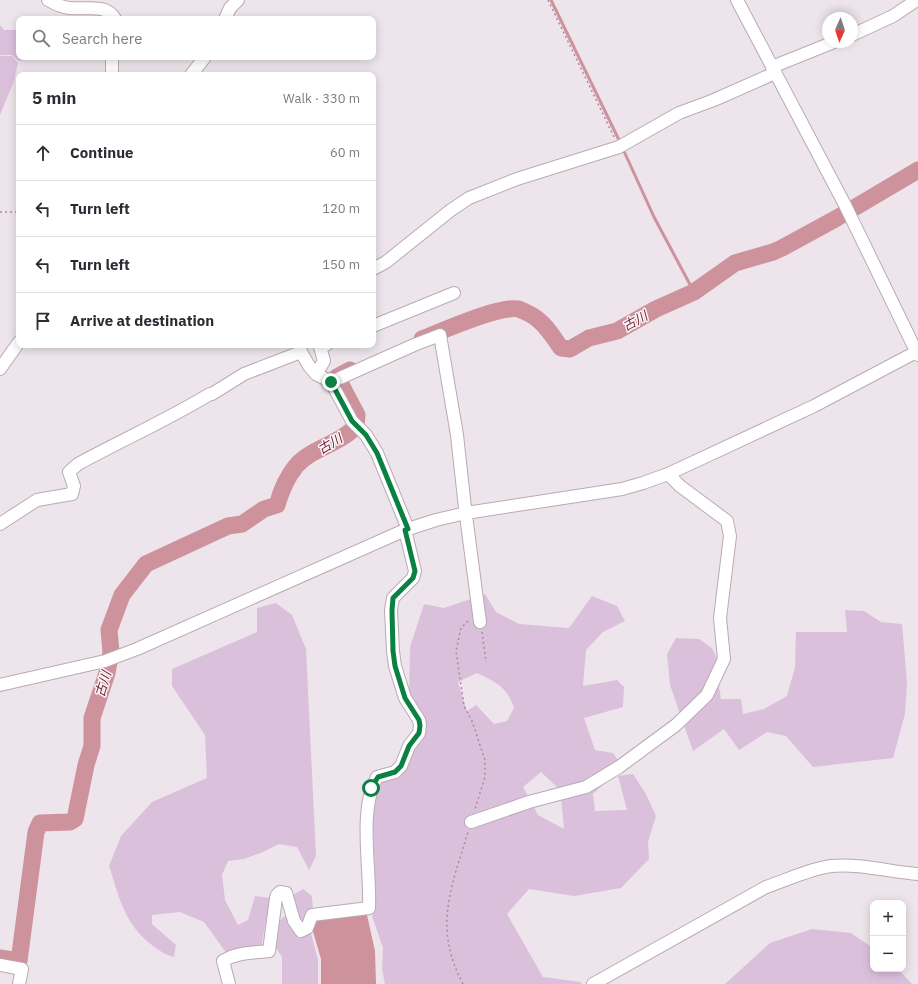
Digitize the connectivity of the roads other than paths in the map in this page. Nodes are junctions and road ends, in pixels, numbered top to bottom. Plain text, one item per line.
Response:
1 (48, 0) edge
2 (738, 0) edge
3 (917, 0) edge
4 (231, 3) edge
5 (114, 16) edge
6 (226, 16) edge
7 (858, 32) edge
8 (822, 48) edge
9 (112, 60) edge
10 (203, 60) edge
11 (774, 70) junction
12 (112, 72) edge
13 (193, 72) edge
14 (376, 267) edge
15 (454, 293) dead end
16 (376, 325) edge
17 (16, 346) edge
18 (320, 348) edge
19 (301, 349) edge
20 (917, 353) edge
21 (0, 369) edge
22 (316, 374) junction
23 (336, 380) junction
24 (668, 474) junction
25 (466, 513) junction
26 (0, 524) edge
27 (407, 529) junction
28 (480, 620) road end
29 (0, 685) edge
30 (471, 822) road end
31 (918, 874) edge
32 (0, 965) edge
33 (19, 984) edge
34 (229, 984) edge
35 (593, 984) edge

1 - 5 street
2 - 11 street
3 - 7 street
4 - 6 street
8 - 11 street
9 - 12 street
10 - 13 street
11 - 14 street
11 - 20 street
15 - 16 street
17 - 21 street
18 - 22 street
19 - 22 street
19 - 26 street
20 - 24 street
22 - 23 street
23 - 25 street
23 - 27 street
24 - 25 street
24 - 30 street
25 - 27 street
25 - 28 street
27 - 29 street
27 - 34 street
31 - 35 street
32 - 33 street

